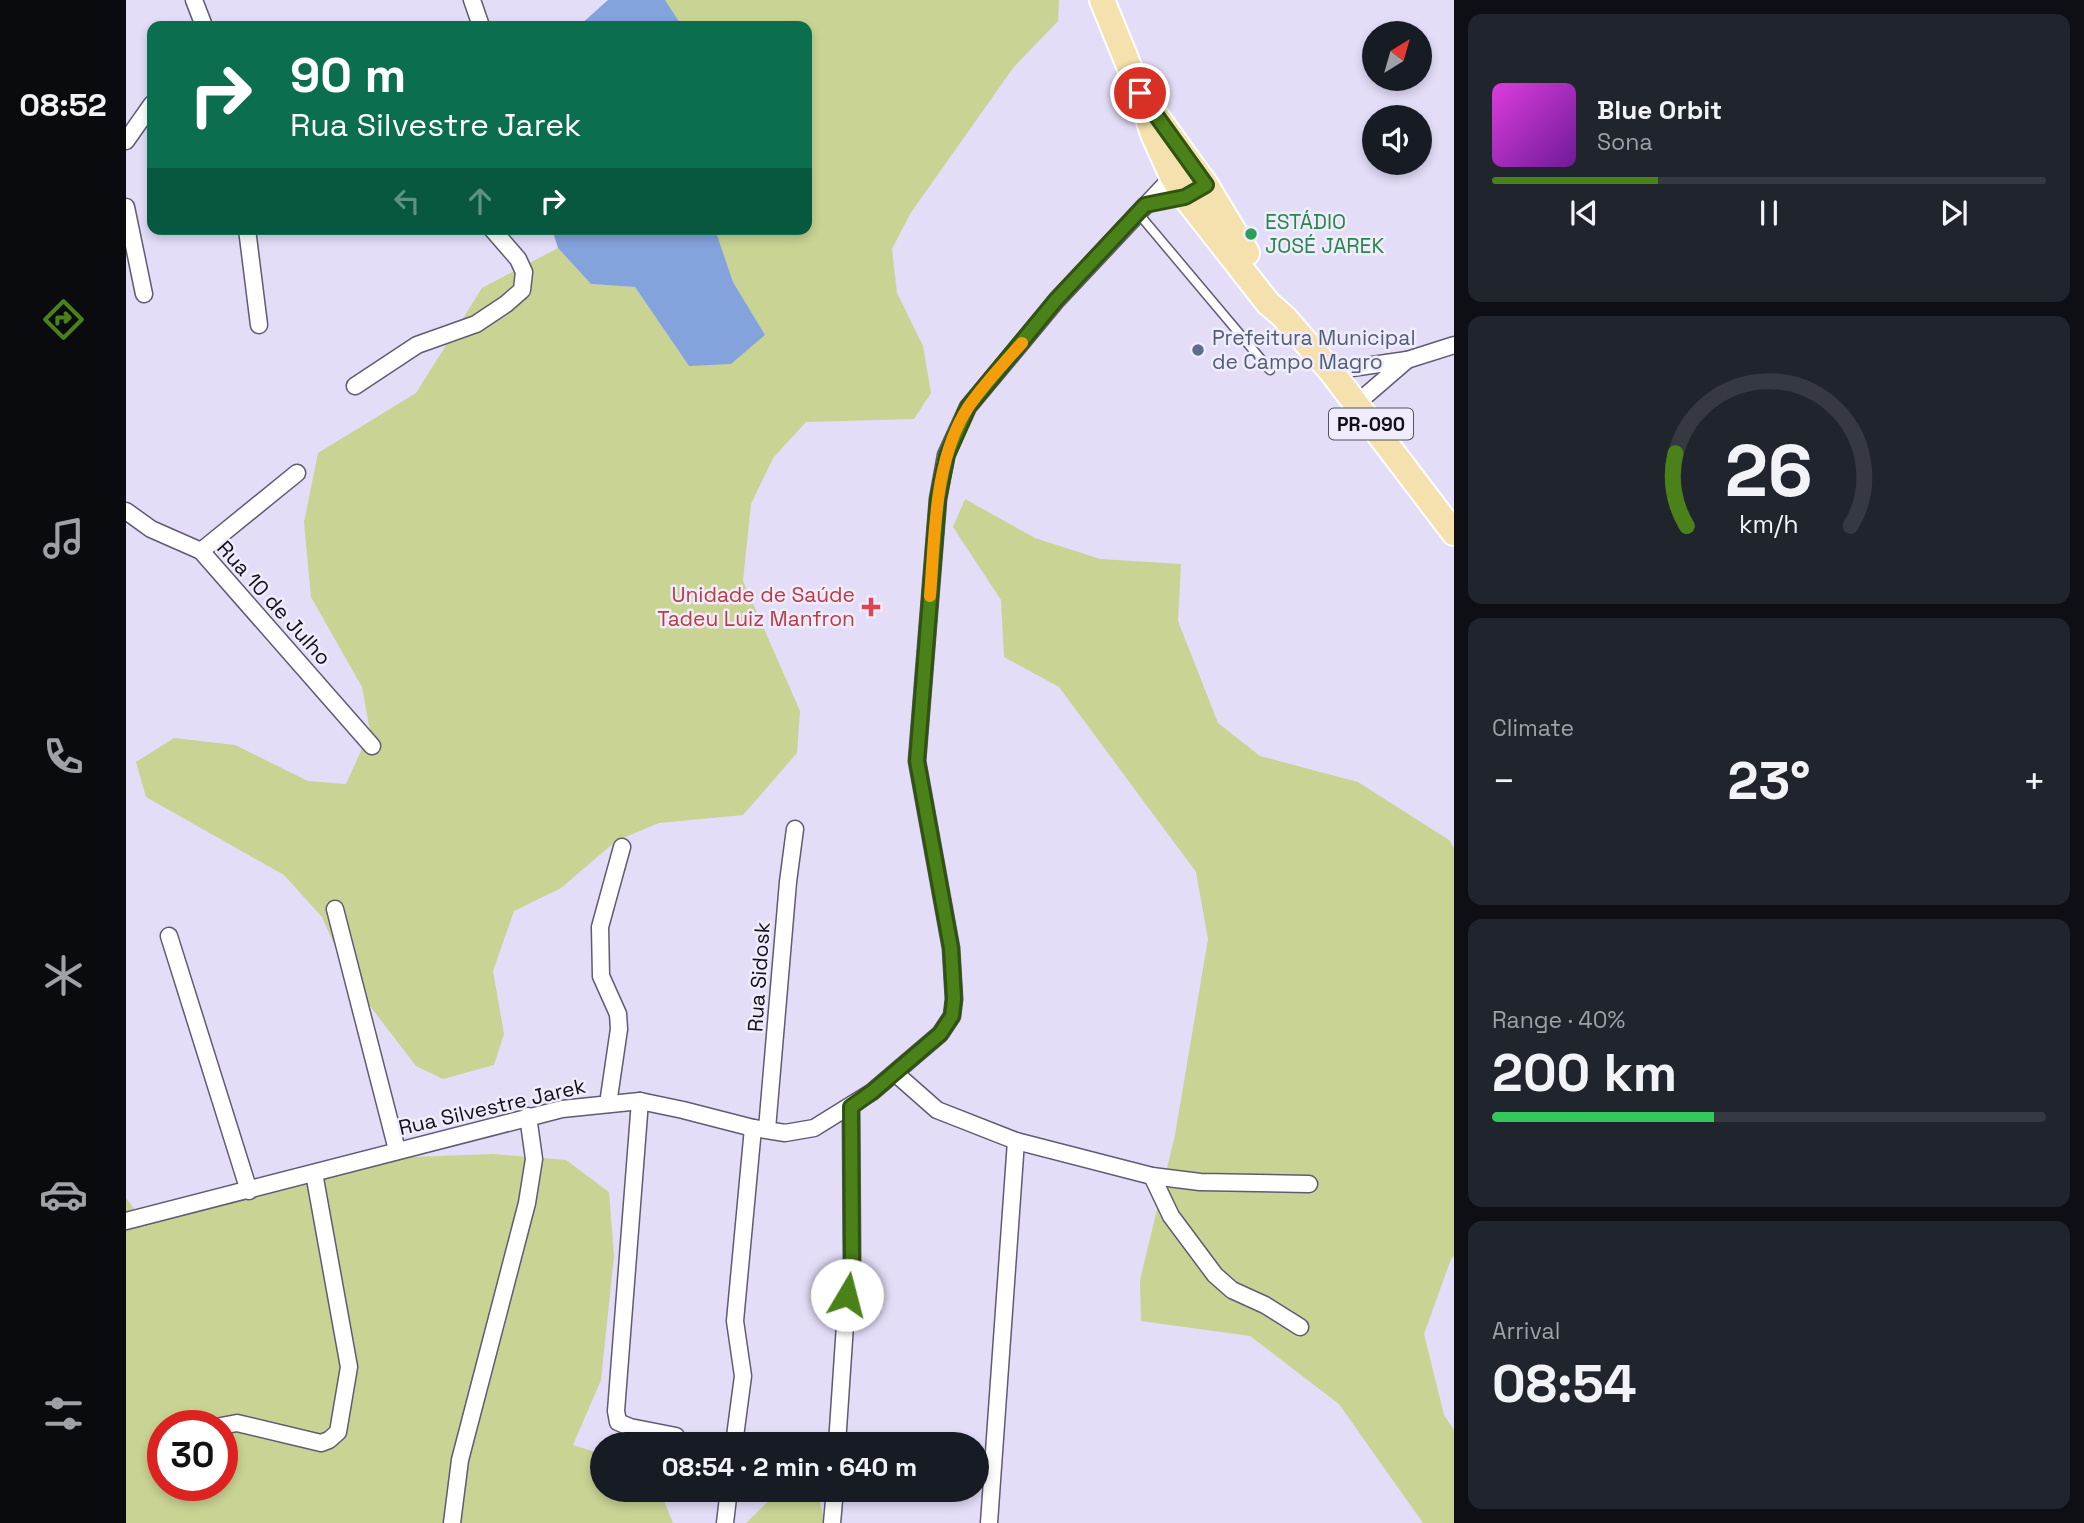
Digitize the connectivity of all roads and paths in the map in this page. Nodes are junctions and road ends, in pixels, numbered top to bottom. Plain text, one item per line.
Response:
1 (194, 0) edge
2 (199, 0) edge
3 (472, 0) edge
4 (1102, 0) edge
5 (199, 21) edge
6 (200, 21) edge
7 (479, 21) edge
8 (147, 111) edge
9 (126, 141) edge
10 (1188, 180) junction
11 (126, 207) edge
12 (1141, 209) junction
13 (248, 235) edge
14 (497, 235) edge
15 (144, 294) dead end
16 (259, 325) dead end
17 (1454, 345) edge
18 (1407, 360) junction
19 (1270, 370) dead end
20 (1331, 371) junction
21 (355, 386) dead end
22 (1356, 404) junction
23 (298, 472) dead end
24 (126, 511) edge
25 (1454, 533) edge
26 (201, 551) junction
27 (372, 746) dead end
28 (796, 828) dead end
29 (622, 847) dead end
30 (335, 909) dead end
31 (169, 936) dead end
32 (895, 1073) junction
33 (640, 1101) junction
34 (608, 1104) junction
35 (851, 1107) junction
36 (528, 1116) junction
37 (760, 1129) junction
38 (1016, 1141) junction
39 (397, 1150) junction
40 (314, 1173) junction
41 (1152, 1176) junction
42 (1309, 1184) dead end
43 (249, 1191) junction
44 (126, 1221) edge
45 (1300, 1327) dead end
46 (238, 1423) edge
47 (655, 1432) edge
48 (736, 1432) edge
49 (838, 1432) edge
50 (727, 1502) edge
51 (834, 1502) edge
52 (452, 1523) edge
53 (725, 1523) edge
54 (832, 1523) edge
55 (989, 1523) edge

1 - 5 street
2 - 6 street
3 - 7 street
4 - 10 main road, PR-090
8 - 9 street
10 - 12 street, Rua Silvestre Jarek
10 - 12 street
10 - 20 main road, PR-090
11 - 15 street
12 - 19 lane
12 - 32 street, Rua Silvestre Jarek
13 - 16 street
14 - 21 street
17 - 18 street
18 - 20 street
18 - 22 street
20 - 22 main road, PR-090
22 - 25 main road, PR-090
23 - 26 street
24 - 26 street, Rua 10 de Julho
26 - 27 street, Rua 10 de Julho
28 - 37 street, Rua Sidosk
29 - 34 street
30 - 39 street
31 - 43 street
32 - 35 street, Rua Silvestre Jarek
32 - 38 street
33 - 34 street, Rua Silvestre Jarek
33 - 37 street, Rua Silvestre Jarek
33 - 47 street
34 - 36 street, Rua Silvestre Jarek
35 - 37 street, Rua Silvestre Jarek
35 - 49 street
36 - 39 street, Rua Silvestre Jarek
36 - 52 street
37 - 48 street, Rua Sidosk
38 - 41 street
38 - 55 street
39 - 40 street, Rua Silvestre Jarek
40 - 43 street, Rua Silvestre Jarek
40 - 46 street
41 - 42 street
41 - 45 street
43 - 44 street, Rua Silvestre Jarek
50 - 53 street
51 - 54 street

